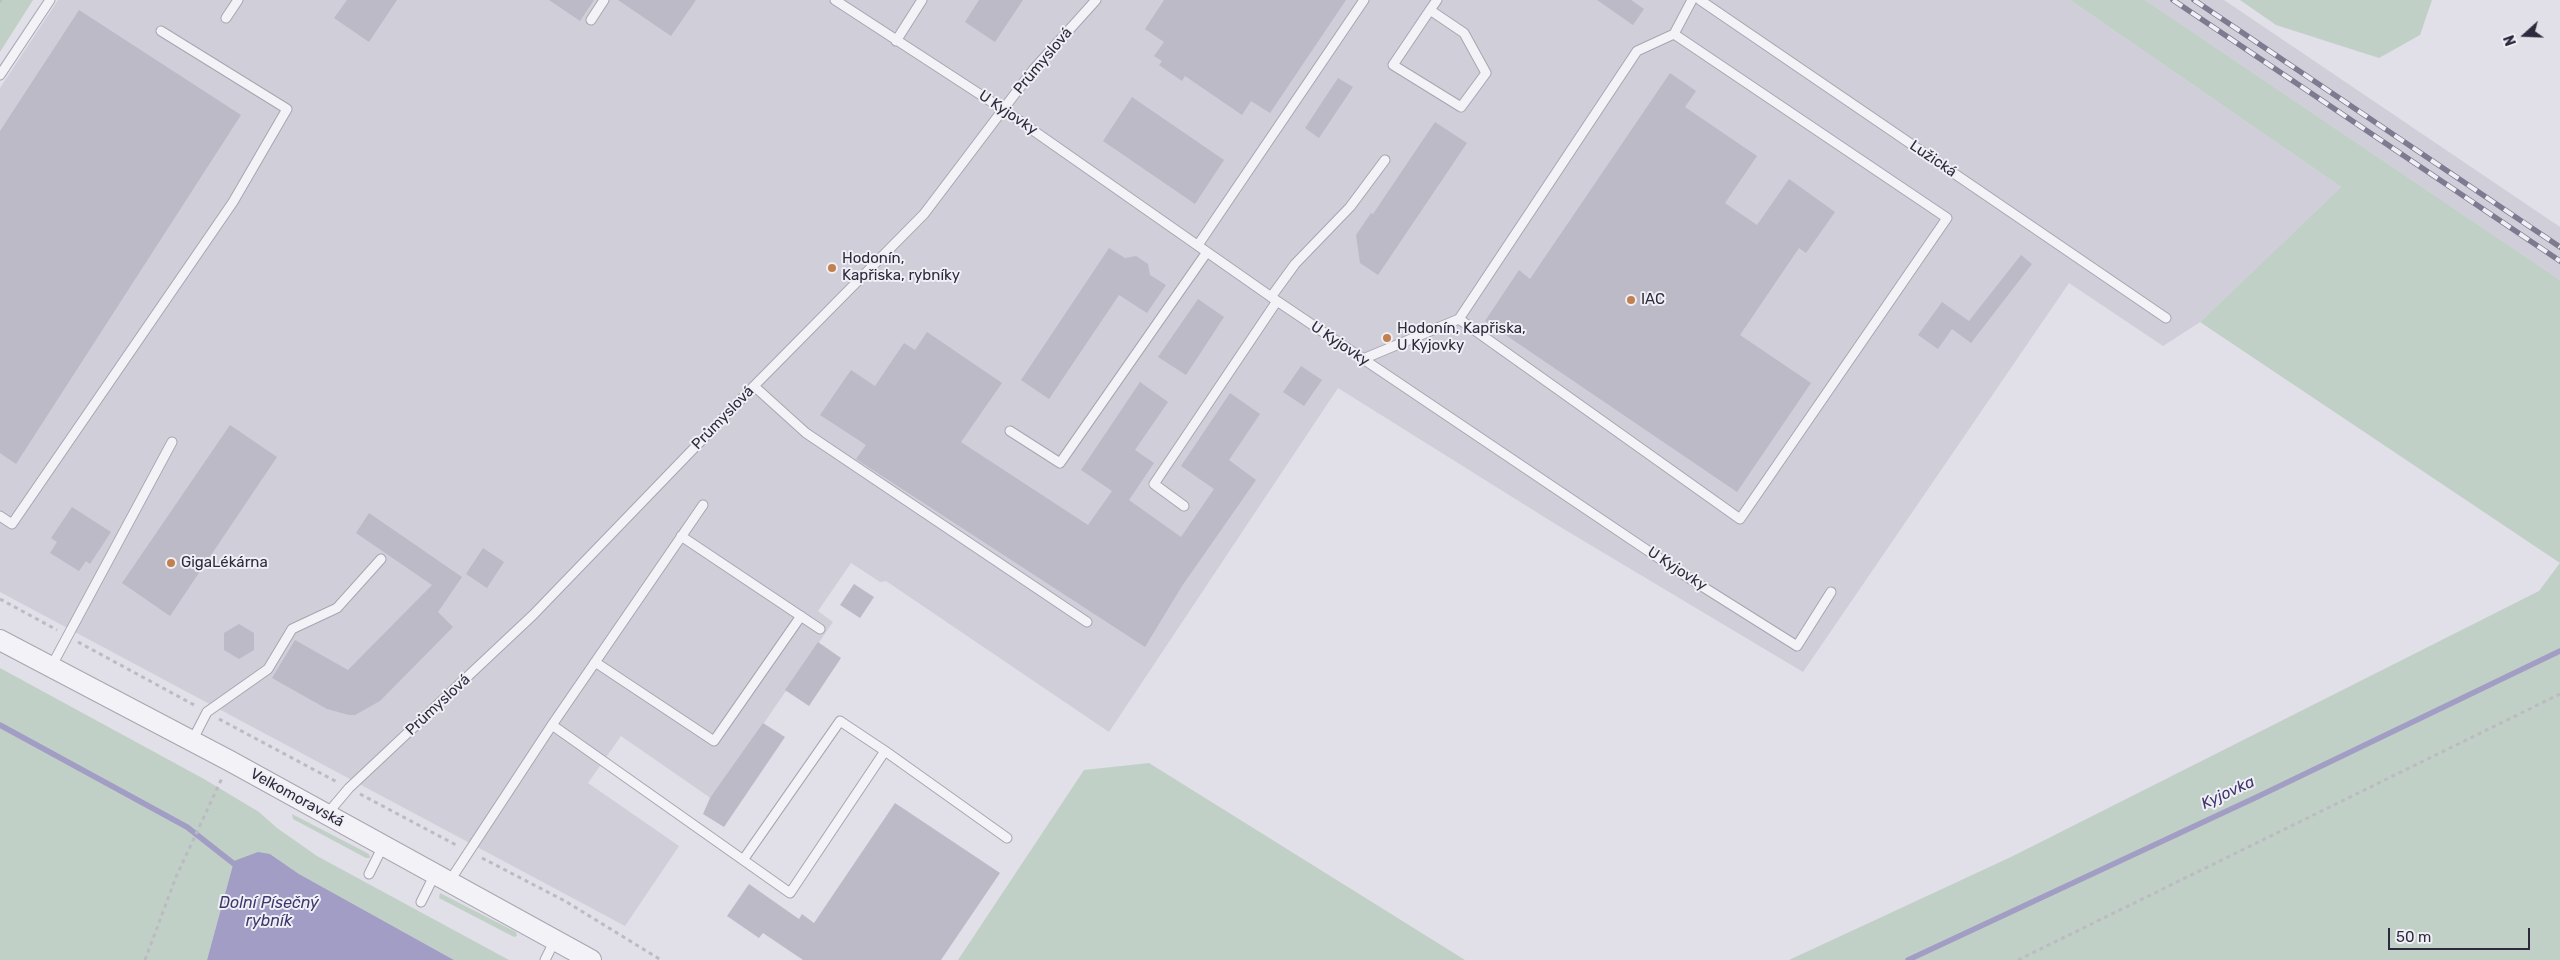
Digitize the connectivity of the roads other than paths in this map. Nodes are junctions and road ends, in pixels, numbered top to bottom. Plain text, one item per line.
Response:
1 (50, 0) edge
2 (238, 0) edge
3 (604, 0) edge
4 (835, 0) edge
5 (922, 0) edge
6 (1096, 0) edge
7 (1364, 0) edge
8 (1437, 0) edge
9 (1692, 0) edge
10 (1700, 0) edge
11 (1430, 10) junction
12 (226, 18) dead end
13 (590, 20) dead end
14 (162, 31) dead end
15 (1674, 34) junction
16 (896, 41) junction
17 (0, 75) edge
18 (1004, 110) junction
19 (1385, 160) dead end
20 (1198, 246) junction
21 (1207, 252) junction
22 (1274, 299) junction
23 (2166, 318) dead end
24 (1459, 319) junction
25 (1364, 359) junction
26 (754, 386) junction
27 (1010, 431) dead end
28 (172, 442) dead end
29 (703, 505) dead end
30 (1184, 506) dead end
31 (0, 516) edge
32 (681, 536) junction
33 (381, 559) dead end
34 (1831, 592) dead end
35 (801, 616) junction
36 (1087, 622) dead end
37 (820, 629) dead end
38 (0, 640) edge
39 (595, 662) junction
40 (51, 667) junction
41 (552, 725) junction
42 (192, 741) junction
43 (885, 751) junction
44 (327, 814) junction
45 (1006, 838) dead end
46 (383, 846) junction
47 (744, 860) junction
48 (369, 874) dead end
49 (442, 878) junction
50 (421, 902) dead end
51 (555, 940) junction
52 (545, 960) edge
53 (591, 960) edge

1 - 17 lane
2 - 12 lane
3 - 13 lane
4 - 16 lane, U Kyjovky
5 - 16 lane
6 - 18 lane, Průmyslová
7 - 20 lane
8 - 11 lane
9 - 15 lane
10 - 23 lane, Lužická
11 - 11 lane
14 - 31 lane
15 - 24 lane
15 - 24 lane
16 - 18 lane, U Kyjovky
18 - 20 lane, U Kyjovky
18 - 26 lane, Průmyslová
19 - 22 lane
20 - 21 lane, U Kyjovky
21 - 22 lane, U Kyjovky
21 - 27 lane
22 - 25 lane, U Kyjovky
22 - 30 lane
24 - 25 lane
25 - 34 lane, U Kyjovky
26 - 36 lane
26 - 44 lane, Průmyslová
28 - 40 lane
29 - 32 lane
32 - 35 lane
32 - 39 lane
33 - 42 lane
35 - 37 lane
35 - 39 lane
38 - 40 street, Velkomoravská
39 - 41 lane
40 - 42 street, Velkomoravská
41 - 47 lane
41 - 49 lane
42 - 44 street, Velkomoravská
43 - 45 lane
43 - 47 lane
43 - 47 lane
44 - 46 street, Velkomoravská
46 - 48 lane
46 - 49 street, Velkomoravská
49 - 50 lane
49 - 51 street, Velkomoravská
51 - 52 lane
51 - 53 street, Velkomoravská

